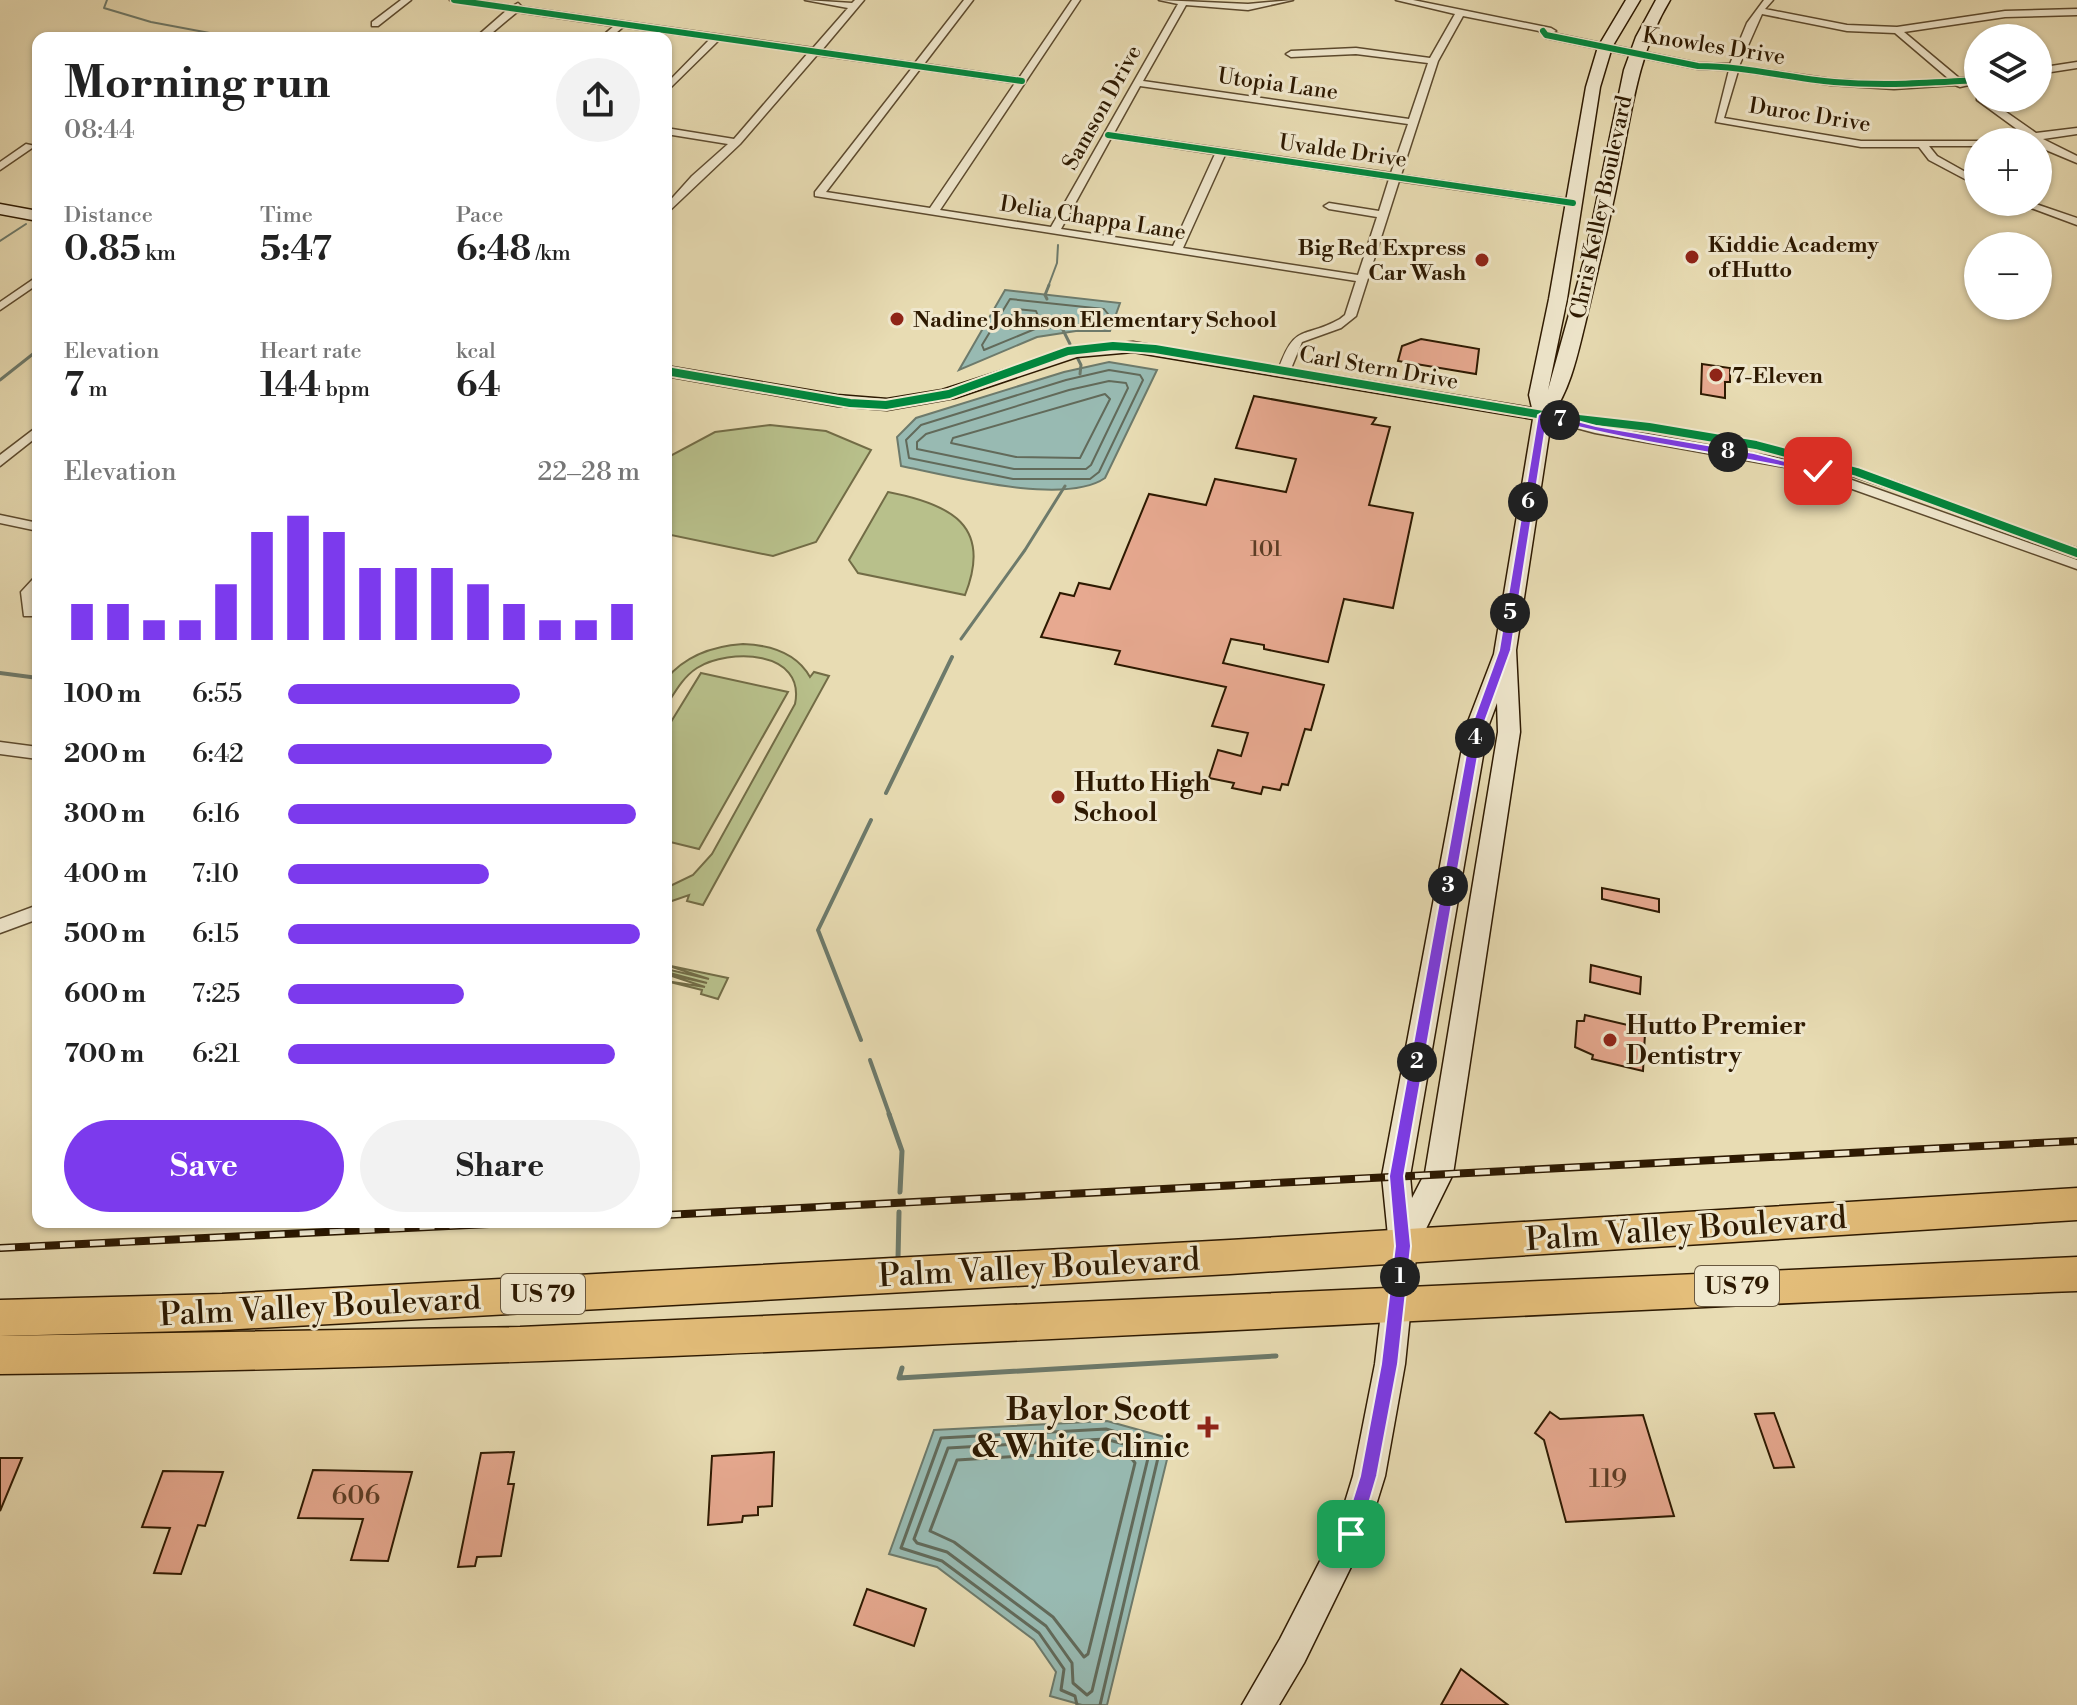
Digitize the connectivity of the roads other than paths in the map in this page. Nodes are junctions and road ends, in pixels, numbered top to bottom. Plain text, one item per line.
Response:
1 (407, 0) edge
2 (454, 0) edge
3 (525, 0) edge
4 (809, 0) edge
5 (969, 0) edge
6 (1076, 0) edge
7 (1163, 0) edge
8 (1289, 0) edge
9 (1400, 0) edge
10 (1633, 0) edge
11 (1663, 0) edge
12 (1769, 0) edge
13 (2033, 0) edge
14 (1183, 2) junction
15 (857, 3) edge
16 (515, 9) junction
17 (1760, 11) junction
18 (2044, 12) junction
19 (2077, 12) edge
20 (1460, 14) junction
21 (375, 24) dead end
22 (621, 24) junction
23 (1897, 30) junction
24 (487, 32) edge
25 (612, 32) edge
26 (717, 37) junction
27 (1606, 45) junction
28 (816, 51) junction
29 (1636, 51) junction
30 (1291, 54) dead end
31 (1433, 61) junction
32 (2077, 65) edge
33 (918, 66) junction
34 (1727, 67) junction
35 (2052, 69) edge
36 (1022, 81) junction
37 (1964, 82) edge
38 (672, 83) edge
39 (1137, 83) junction
40 (1959, 83) junction
41 (1964, 86) edge
42 (2000, 112) edge
43 (1413, 122) junction
44 (2022, 128) edge
45 (2077, 131) edge
46 (672, 132) edge
47 (1108, 135) junction
48 (2052, 135) edge
49 (736, 142) junction
50 (1964, 144) edge
51 (1923, 145) junction
52 (30, 146) dead end
53 (2052, 146) edge
54 (1221, 152) junction
55 (2077, 160) edge
56 (0, 167) edge
57 (1964, 175) edge
58 (1395, 177) junction
59 (672, 197) edge
60 (1573, 203) junction
61 (1329, 206) dead end
62 (0, 209) edge
63 (933, 212) junction
64 (2052, 213) edge
65 (32, 215) edge
66 (1383, 215) junction
67 (2077, 222) edge
68 (1054, 231) junction
69 (1177, 250) junction
70 (1362, 279) junction
71 (32, 283) edge
72 (0, 307) edge
73 (1284, 371) junction
74 (672, 372) edge
75 (1543, 415) junction
76 (32, 435) edge
77 (0, 462) edge
78 (0, 519) edge
79 (32, 526) edge
80 (2077, 553) edge
81 (2077, 565) edge
82 (32, 588) edge
83 (29, 613) dead end
84 (1505, 650) junction
85 (0, 748) edge
86 (32, 752) edge
87 (32, 914) edge
88 (0, 926) edge
89 (2077, 1204) edge
90 (1403, 1246) junction
91 (2077, 1274) edge
92 (1397, 1303) junction
93 (0, 1318) edge
94 (0, 1355) edge
95 (1259, 1705) edge

1 - 21 street
2 - 16 street
3 - 16 street
4 - 15 street
5 - 33 street
6 - 36 street
7 - 14 street
8 - 14 street
9 - 20 street, Knowles Drive
10 - 27 main road, Chris Kelley Boulevard
11 - 29 main road, Chris Kelley Boulevard
12 - 17 street, Duroc Drive
13 - 18 street
14 - 39 street, Samson Drive
15 - 28 street
16 - 22 street
16 - 24 street
17 - 23 street
17 - 34 street, Duroc Drive
18 - 19 street
18 - 23 street
20 - 27 street, Knowles Drive
20 - 31 street
22 - 25 street
22 - 26 street
23 - 40 street
26 - 28 street
26 - 38 street
27 - 29 street, Knowles Drive
27 - 60 main road, Chris Kelley Boulevard
28 - 33 street
28 - 49 street
29 - 34 street, Knowles Drive
29 - 75 main road, Chris Kelley Boulevard
30 - 31 street
31 - 43 street
32 - 35 street
33 - 36 street
33 - 63 street, Delia Chappa Lane
34 - 40 street, Knowles Drive
34 - 51 street, Duroc Drive
36 - 63 street
37 - 40 street, Knowles Drive
39 - 43 street, Utopia Lane
39 - 47 street, Samson Drive
40 - 41 street
42 - 44 street
43 - 58 street
45 - 48 street
46 - 49 street
47 - 54 street, Uvalde Drive
47 - 68 street, Samson Drive
49 - 59 street
50 - 51 street, Duroc Drive
51 - 57 street
52 - 56 street
53 - 55 street
54 - 58 street, Uvalde Drive
54 - 69 street
58 - 60 street, Uvalde Drive
58 - 66 street
60 - 75 main road, Chris Kelley Boulevard
61 - 66 street
62 - 65 main road
63 - 68 street, Delia Chappa Lane
64 - 67 street
66 - 70 street
68 - 69 street, Delia Chappa Lane
69 - 70 street, Delia Chappa Lane
70 - 73 street
71 - 72 street
73 - 74 main road, Carl Stern Drive
73 - 75 main road, Carl Stern Drive
75 - 80 street, Carl Stern Drive
75 - 81 street, Carl Stern Drive
75 - 84 main road, Chris Kelley Boulevard
76 - 77 street
78 - 79 street
82 - 83 street
84 - 90 main road, Chris Kelley Boulevard
84 - 90 main road, Chris Kelley Boulevard
85 - 86 street
87 - 88 street
89 - 90 highway, Palm Valley Boulevard / US 79
90 - 92 main road, Chris Kelley Boulevard
90 - 93 highway, Palm Valley Boulevard / US 79
91 - 92 highway, Palm Valley Boulevard / US 79
92 - 94 highway, Palm Valley Boulevard / US 79
92 - 95 main road, Chris Kelley Boulevard

